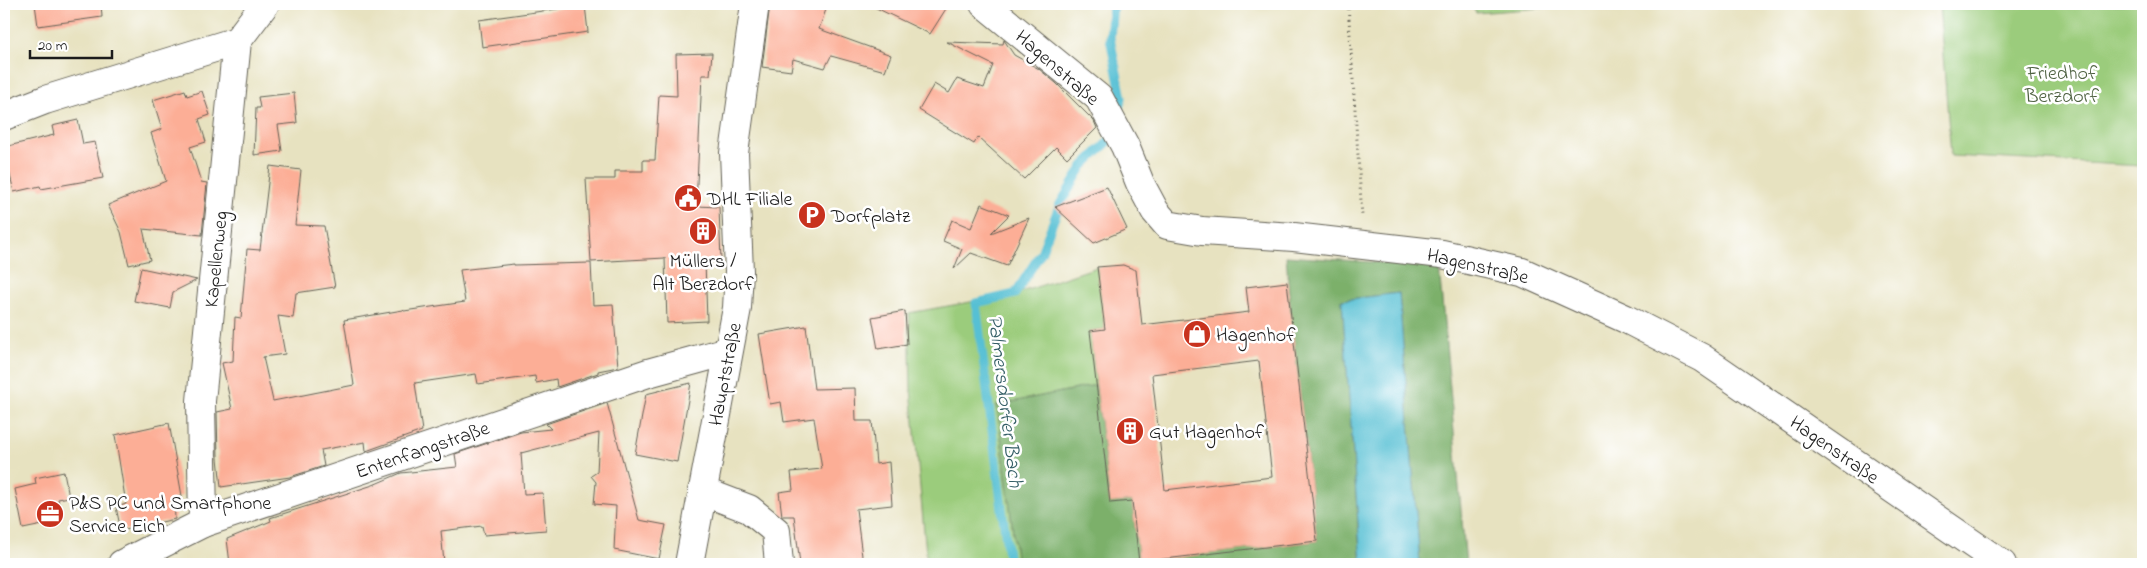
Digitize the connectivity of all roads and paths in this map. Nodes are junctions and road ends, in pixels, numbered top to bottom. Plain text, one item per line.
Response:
1 (265, 4) edge
2 (755, 4) edge
3 (984, 4) edge
4 (1348, 4) edge
5 (237, 41) junction
6 (4, 116) edge
7 (1364, 244) junction
8 (728, 351) junction
9 (702, 491) junction
10 (203, 523) junction
11 (122, 564) edge
12 (689, 564) edge
13 (780, 564) edge
14 (2002, 564) edge

1 - 5 street
2 - 8 street, Hauptstraße
3 - 7 street, Hagenstraße
4 - 7 path
5 - 6 street
5 - 10 street, Kapellenweg
7 - 14 street, Hagenstraße
8 - 9 street, Hauptstraße
8 - 10 street, Entenfangstraße
9 - 12 street, Hauptstraße
9 - 13 street
10 - 11 street, Entenfangstraße

